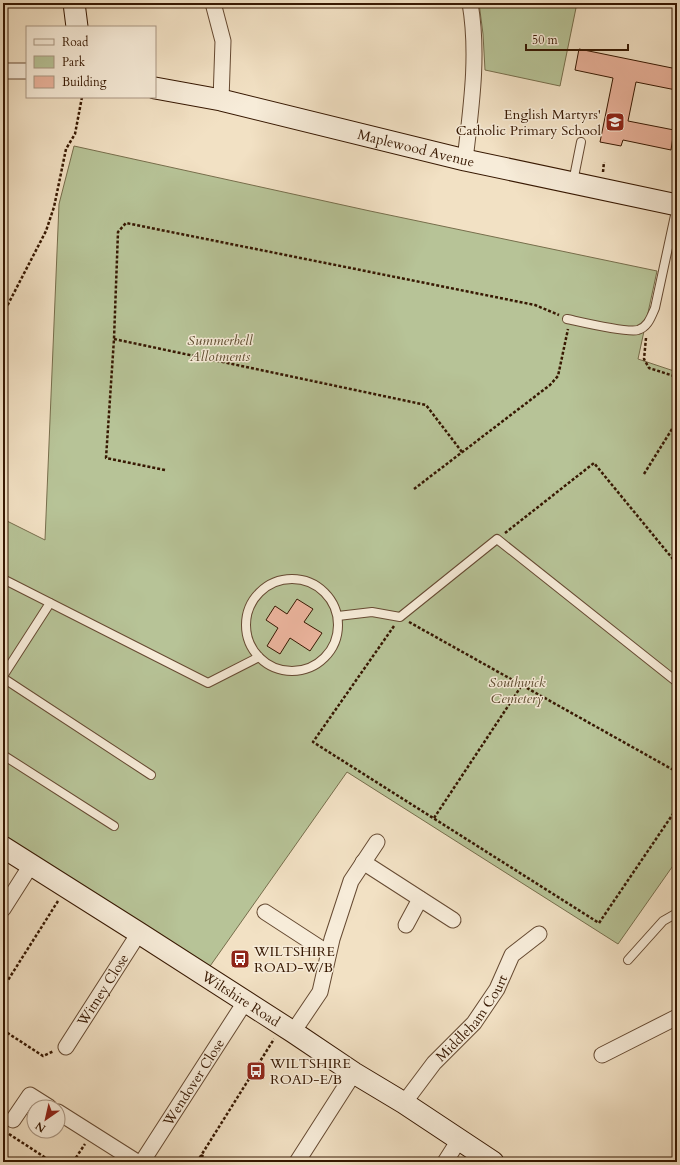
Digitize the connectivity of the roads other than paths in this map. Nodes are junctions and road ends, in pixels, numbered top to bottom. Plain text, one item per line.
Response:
1 (74, 3) edge
2 (213, 3) edge
3 (470, 3) edge
4 (77, 26) edge
5 (3, 71) edge
6 (26, 71) edge
7 (156, 88) edge
8 (221, 100) junction
9 (581, 142) dead end
10 (465, 160) junction
11 (573, 183) junction
12 (677, 205) edge
13 (569, 319) road end
14 (3, 579) edge
15 (50, 603) junction
16 (338, 616) junction
17 (259, 657) junction
18 (3, 677) edge
19 (677, 682) edge
20 (3, 755) edge
21 (151, 775) dead end
22 (114, 826) dead end
23 (377, 842) dead end
24 (3, 848) edge
25 (363, 862) junction
26 (31, 865) junction
27 (420, 899) junction
28 (3, 908) edge
29 (266, 912) dead end
30 (677, 913) edge
31 (453, 920) dead end
32 (406, 925) dead end
33 (139, 933) junction
34 (539, 934) dead end
35 (328, 953) junction
36 (628, 960) dead end
37 (245, 1002) junction
38 (677, 1017) edge
39 (288, 1029) junction
40 (66, 1047) road end
41 (602, 1055) dead end
42 (354, 1073) junction
43 (27, 1099) edge
44 (37, 1099) edge
45 (26, 1100) edge
46 (404, 1103) junction
47 (66, 1117) edge
48 (8, 1125) edge
49 (459, 1140) junction
50 (486, 1157) edge
51 (136, 1162) edge
52 (142, 1162) edge
53 (297, 1162) edge
54 (445, 1162) edge

1 - 4 street
2 - 8 street
3 - 10 street
5 - 6 street
7 - 8 street, Maplewood Avenue
8 - 10 street, Maplewood Avenue
9 - 11 lane
10 - 11 street, Maplewood Avenue
11 - 12 street, Maplewood Avenue
12 - 13 lane
14 - 15 lane
15 - 17 lane
15 - 18 lane
16 - 17 lane
16 - 17 lane
16 - 19 lane
18 - 21 lane
20 - 22 lane
23 - 25 street
24 - 26 street, Wiltshire Road
25 - 27 street
25 - 35 street
26 - 28 street
26 - 33 street, Wiltshire Road
27 - 31 street
27 - 32 street
29 - 35 street
30 - 36 lane
33 - 37 street, Wiltshire Road
33 - 40 street, Witney Close
34 - 46 street, Middleham Court
35 - 39 street
37 - 39 street, Wiltshire Road
37 - 52 street, Wendover Close
38 - 41 street
39 - 42 street, Wiltshire Road
42 - 46 street, Wiltshire Road
42 - 53 street
43 - 44 street
45 - 48 street
46 - 49 street, Wiltshire Road
47 - 51 street
49 - 50 street, Wiltshire Road
49 - 54 street

